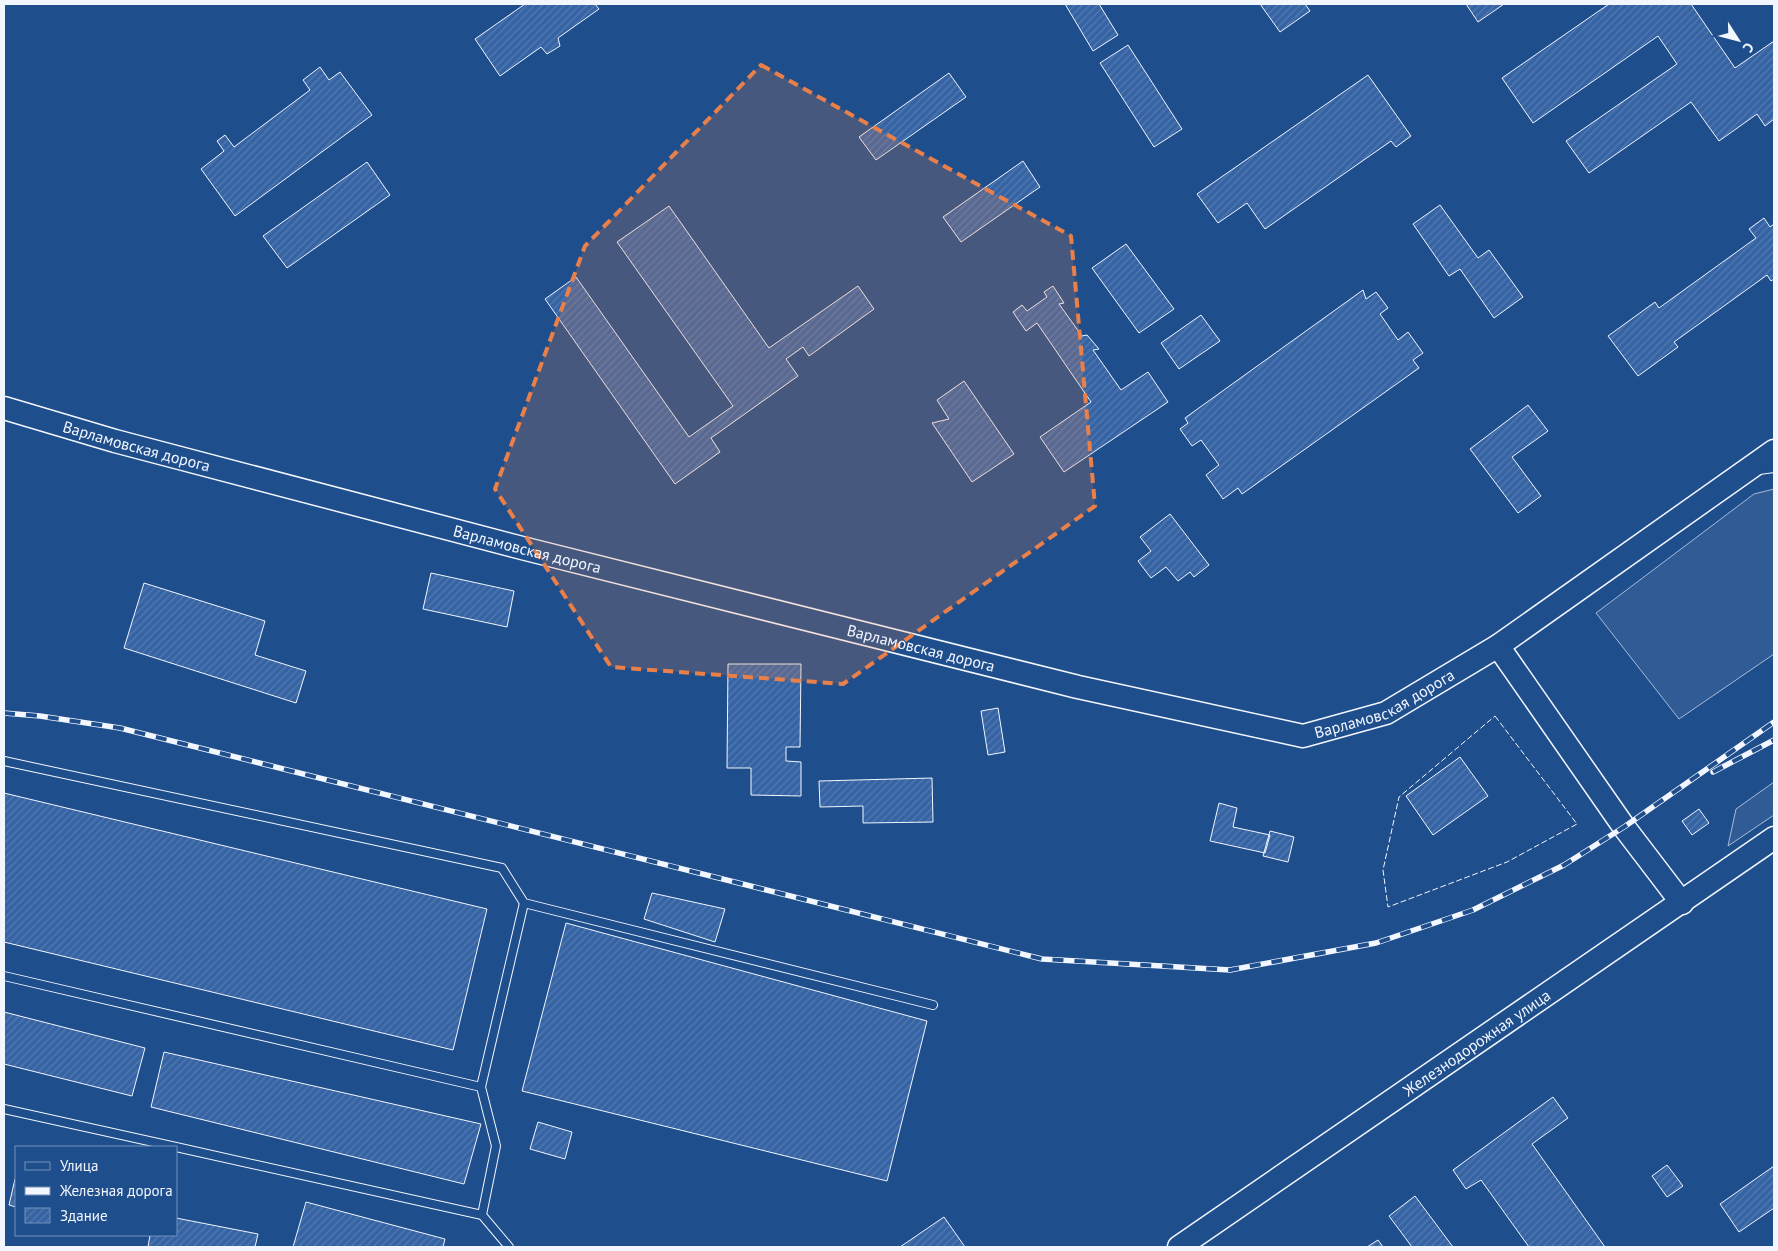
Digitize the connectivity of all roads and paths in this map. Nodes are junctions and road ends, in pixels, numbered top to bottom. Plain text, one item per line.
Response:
1 (4, 408) edge
2 (1774, 451) edge
3 (1774, 468) edge
4 (1744, 471) junction
5 (1498, 646) junction
6 (4, 761) edge
7 (1774, 838) edge
8 (524, 903) junction
9 (1682, 903) junction
10 (4, 976) edge
11 (933, 1005) dead end
12 (481, 1087) junction
13 (4, 1110) edge
14 (171, 1146) edge
15 (178, 1147) edge
16 (482, 1215) junction
17 (509, 1247) edge
18 (1179, 1247) edge

1 - 5 street, Варламовская дорога
2 - 4 street, Варламовская дорога
3 - 4 lane
4 - 5 street, Варламовская дорога
5 - 9 street
6 - 8 lane
7 - 9 street, Железнодорожная улица
8 - 11 lane
8 - 12 lane
9 - 18 street, Железнодорожная улица
10 - 12 lane
12 - 16 lane
13 - 14 lane
15 - 16 lane
16 - 17 lane

